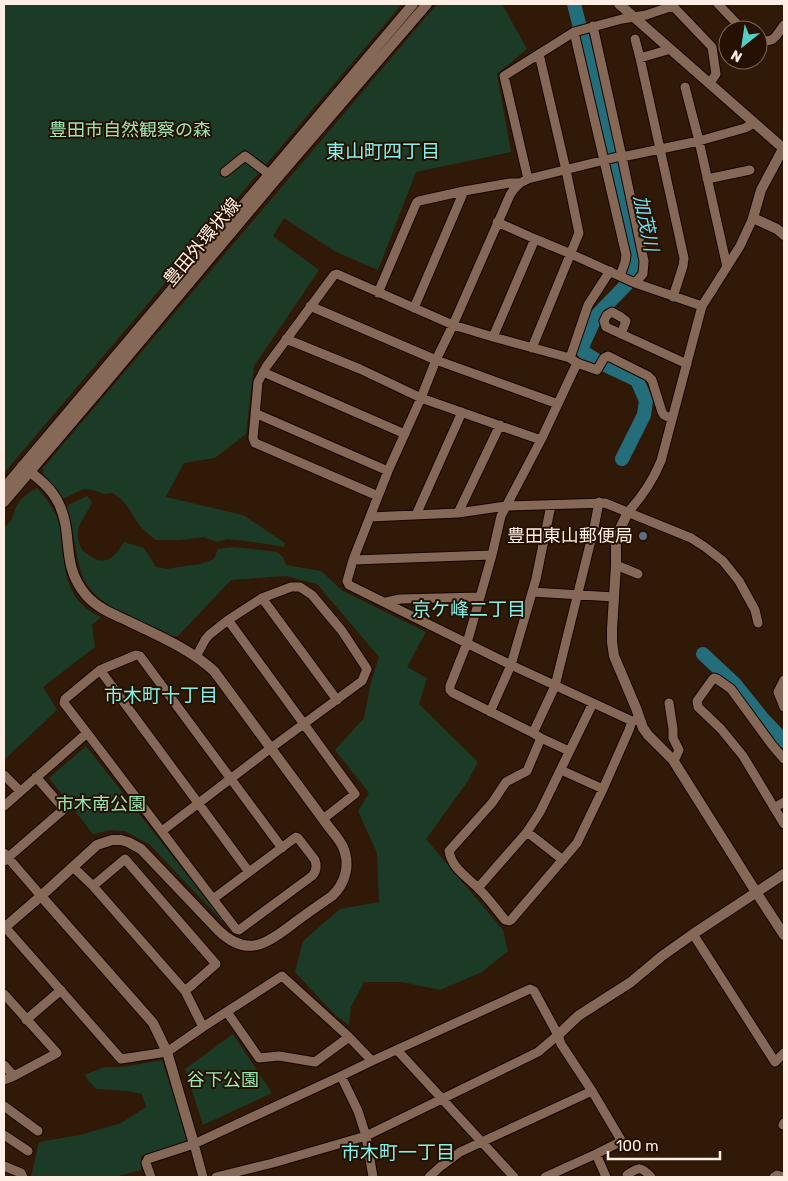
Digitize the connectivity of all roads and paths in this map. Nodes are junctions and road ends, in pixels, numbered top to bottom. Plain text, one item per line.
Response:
1 (413, 4) edge
2 (426, 4) edge
3 (619, 4) edge
4 (718, 4) edge
5 (672, 5) edge
6 (634, 17) junction
7 (733, 20) edge
8 (784, 25) edge
9 (592, 27) junction
10 (575, 32) junction
11 (634, 39) dead end
12 (768, 42) edge
13 (670, 49) junction
14 (539, 54) junction
15 (640, 58) junction
16 (710, 83) junction
17 (685, 86) dead end
18 (754, 124) junction
19 (698, 141) junction
20 (659, 148) junction
21 (784, 148) edge
22 (613, 159) junction
23 (566, 170) junction
24 (750, 170) dead end
25 (225, 172) dead end
26 (269, 174) junction
27 (707, 179) junction
28 (524, 181) junction
29 (464, 191) junction
30 (753, 218) junction
31 (497, 222) junction
32 (784, 235) edge
33 (535, 239) junction
34 (570, 254) junction
35 (727, 267) junction
36 (610, 271) junction
37 (620, 276) junction
38 (635, 283) junction
39 (378, 293) junction
40 (673, 296) junction
41 (310, 306) junction
42 (702, 306) junction
43 (414, 308) junction
44 (453, 325) junction
45 (621, 334) dead end
46 (493, 337) junction
47 (286, 339) junction
48 (532, 348) junction
49 (436, 360) junction
50 (574, 360) junction
51 (687, 364) junction
52 (263, 372) junction
53 (422, 398) junction
54 (558, 404) junction
55 (462, 412) junction
56 (255, 413) junction
57 (672, 419) junction
58 (500, 425) junction
59 (405, 434) junction
60 (541, 440) junction
61 (26, 469) junction
62 (388, 471) junction
63 (4, 488) edge
64 (378, 496) junction
65 (4, 502) edge
66 (600, 502) junction
67 (551, 505) junction
68 (506, 506) junction
69 (458, 512) junction
70 (628, 512) junction
71 (416, 514) junction
72 (370, 516) junction
73 (492, 555) junction
74 (353, 560) junction
75 (616, 565) junction
76 (638, 574) dead end
77 (532, 592) junction
78 (578, 596) junction
79 (480, 597) junction
80 (614, 597) junction
81 (262, 598) junction
82 (386, 602) junction
83 (228, 620) junction
84 (758, 624) dead end
85 (467, 644) junction
86 (196, 657) junction
87 (511, 665) junction
88 (100, 670) junction
89 (784, 680) edge
90 (555, 686) junction
91 (337, 700) junction
92 (593, 702) junction
93 (668, 703) dead end
94 (784, 707) edge
95 (490, 712) junction
96 (636, 720) junction
97 (304, 724) junction
98 (87, 733) junction
99 (537, 736) junction
100 (271, 748) junction
101 (569, 751) junction
102 (784, 759) edge
103 (673, 760) junction
104 (561, 770) junction
105 (4, 775) edge
106 (36, 776) junction
107 (231, 778) junction
108 (603, 789) junction
109 (20, 791) junction
110 (784, 802) edge
111 (198, 803) junction
112 (4, 806) edge
113 (774, 808) junction
114 (323, 819) junction
115 (784, 824) edge
116 (162, 830) junction
117 (527, 832) junction
118 (282, 848) junction
119 (5, 857) edge
120 (563, 860) junction
121 (73, 867) junction
122 (249, 872) junction
123 (784, 874) edge
124 (93, 886) junction
125 (478, 888) junction
126 (756, 892) junction
127 (41, 896) junction
128 (213, 899) junction
129 (4, 927) edge
130 (693, 934) junction
131 (784, 936) edge
132 (61, 990) junction
133 (185, 991) junction
134 (4, 994) edge
135 (227, 1012) junction
136 (26, 1020) junction
137 (203, 1027) junction
138 (558, 1035) junction
139 (349, 1037) junction
140 (397, 1050) junction
141 (167, 1052) junction
142 (784, 1054) edge
143 (372, 1061) junction
144 (4, 1065) edge
145 (14, 1076) junction
146 (341, 1076) junction
147 (4, 1080) edge
148 (592, 1091) junction
149 (441, 1099) junction
150 (4, 1106) edge
151 (38, 1132) dead end
152 (4, 1135) edge
153 (366, 1136) junction
154 (482, 1142) junction
155 (194, 1144) junction
156 (28, 1151) dead end
157 (596, 1154) junction
158 (4, 1166) edge
159 (627, 1174) dead end
160 (23, 1177) edge
161 (151, 1177) edge
162 (203, 1177) edge
163 (216, 1177) edge
164 (373, 1177) edge
165 (429, 1177) edge
166 (514, 1177) edge
167 (545, 1177) edge
168 (606, 1177) edge
169 (651, 1177) edge
170 (774, 1177) edge
171 (784, 1177) edge

1 - 26 street, 豊田外環状線
2 - 61 street, 豊田外環状線
3 - 6 street
4 - 7 street
5 - 6 street
5 - 16 street
6 - 9 street
6 - 13 street
8 - 12 street
9 - 10 street
9 - 22 street
10 - 14 street
10 - 22 street
11 - 15 street
13 - 15 street
13 - 16 street
14 - 23 street
14 - 28 street
15 - 20 street
16 - 18 street
17 - 19 street
18 - 19 street
18 - 21 street
19 - 20 street
19 - 27 street
20 - 22 street
20 - 40 street
21 - 30 street
22 - 23 street
22 - 37 street
22 - 38 street
23 - 28 street
23 - 34 street
24 - 27 street
25 - 26 street
26 - 61 street, 豊田外環状線
27 - 35 street
28 - 29 street
28 - 31 street
29 - 39 street
29 - 43 street
30 - 32 street
30 - 35 street
31 - 33 street
31 - 44 street
33 - 34 street
33 - 46 street
34 - 36 street
34 - 48 street
35 - 42 street
36 - 37 street
36 - 50 street
37 - 38 street
38 - 40 street
39 - 41 street
39 - 43 street
40 - 42 street
41 - 47 street
41 - 49 street
42 - 51 street
43 - 44 street
44 - 46 street
44 - 49 street
45 - 51 street
46 - 48 street
47 - 52 street
47 - 53 street
48 - 50 street
49 - 53 street
49 - 54 street
50 - 54 street
50 - 57 street
51 - 57 street
52 - 56 street
52 - 59 street
53 - 55 street
53 - 59 street
54 - 60 street
55 - 58 street
55 - 71 street
56 - 62 street
56 - 64 street
57 - 70 street
58 - 60 street
58 - 69 street
59 - 62 street
60 - 68 street
61 - 63 street, 豊田外環状線
61 - 65 street, 豊田外環状線
61 - 86 street
62 - 64 street
64 - 72 street
66 - 67 street
66 - 70 street
66 - 78 street
67 - 68 street
67 - 77 street
68 - 69 street
68 - 73 street
69 - 71 street
70 - 75 street
70 - 84 street
71 - 72 street
72 - 74 street
73 - 74 street
73 - 79 street
74 - 82 street
75 - 76 street
75 - 80 street
77 - 78 street
77 - 87 street
78 - 80 street
78 - 90 street
79 - 82 street
79 - 85 street
80 - 96 street
81 - 83 street
81 - 91 street
81 - 91 street
82 - 85 street
83 - 86 street
83 - 97 street
85 - 87 street
85 - 95 street
86 - 100 street
87 - 90 street
87 - 95 street
88 - 98 street
88 - 107 street
88 - 111 street
89 - 94 street
90 - 92 street
90 - 99 street
91 - 97 street
92 - 96 street
92 - 101 street
93 - 103 street
95 - 99 street
96 - 103 street
96 - 108 street
97 - 100 street
97 - 114 street
98 - 106 street
98 - 116 street
99 - 101 street
99 - 125 street
100 - 107 street
100 - 114 street
101 - 104 street
102 - 113 street
103 - 126 street
104 - 108 street
104 - 117 street
105 - 109 street
106 - 109 street
106 - 119 street
107 - 111 street
107 - 118 street
108 - 120 street
109 - 112 street
110 - 113 street
111 - 116 street
111 - 122 street
113 - 115 street
114 - 121 street
116 - 128 street
117 - 120 street
117 - 125 street
118 - 122 street
118 - 128 street
119 - 127 street
120 - 125 street
121 - 124 street
121 - 127 street
122 - 128 street
123 - 126 street
124 - 133 street
124 - 133 street
126 - 130 street
126 - 131 street
127 - 129 street
127 - 141 street
129 - 132 street
130 - 138 street
130 - 142 street
132 - 136 street
132 - 141 street
133 - 137 street
134 - 136 street
135 - 137 street
135 - 139 street
135 - 139 street
136 - 145 street
137 - 141 street
138 - 140 street
138 - 148 street
138 - 149 street
139 - 143 street
140 - 143 street
140 - 149 street
141 - 155 street
143 - 146 street
144 - 145 street
145 - 147 street
146 - 153 street
146 - 155 street
148 - 154 street
148 - 157 street
149 - 153 street
149 - 154 street
150 - 151 street
152 - 156 street
153 - 163 street
153 - 164 street
154 - 165 street
154 - 166 street
155 - 161 street
155 - 162 street
157 - 167 street
157 - 168 street
158 - 160 street
159 - 169 street
170 - 171 street

